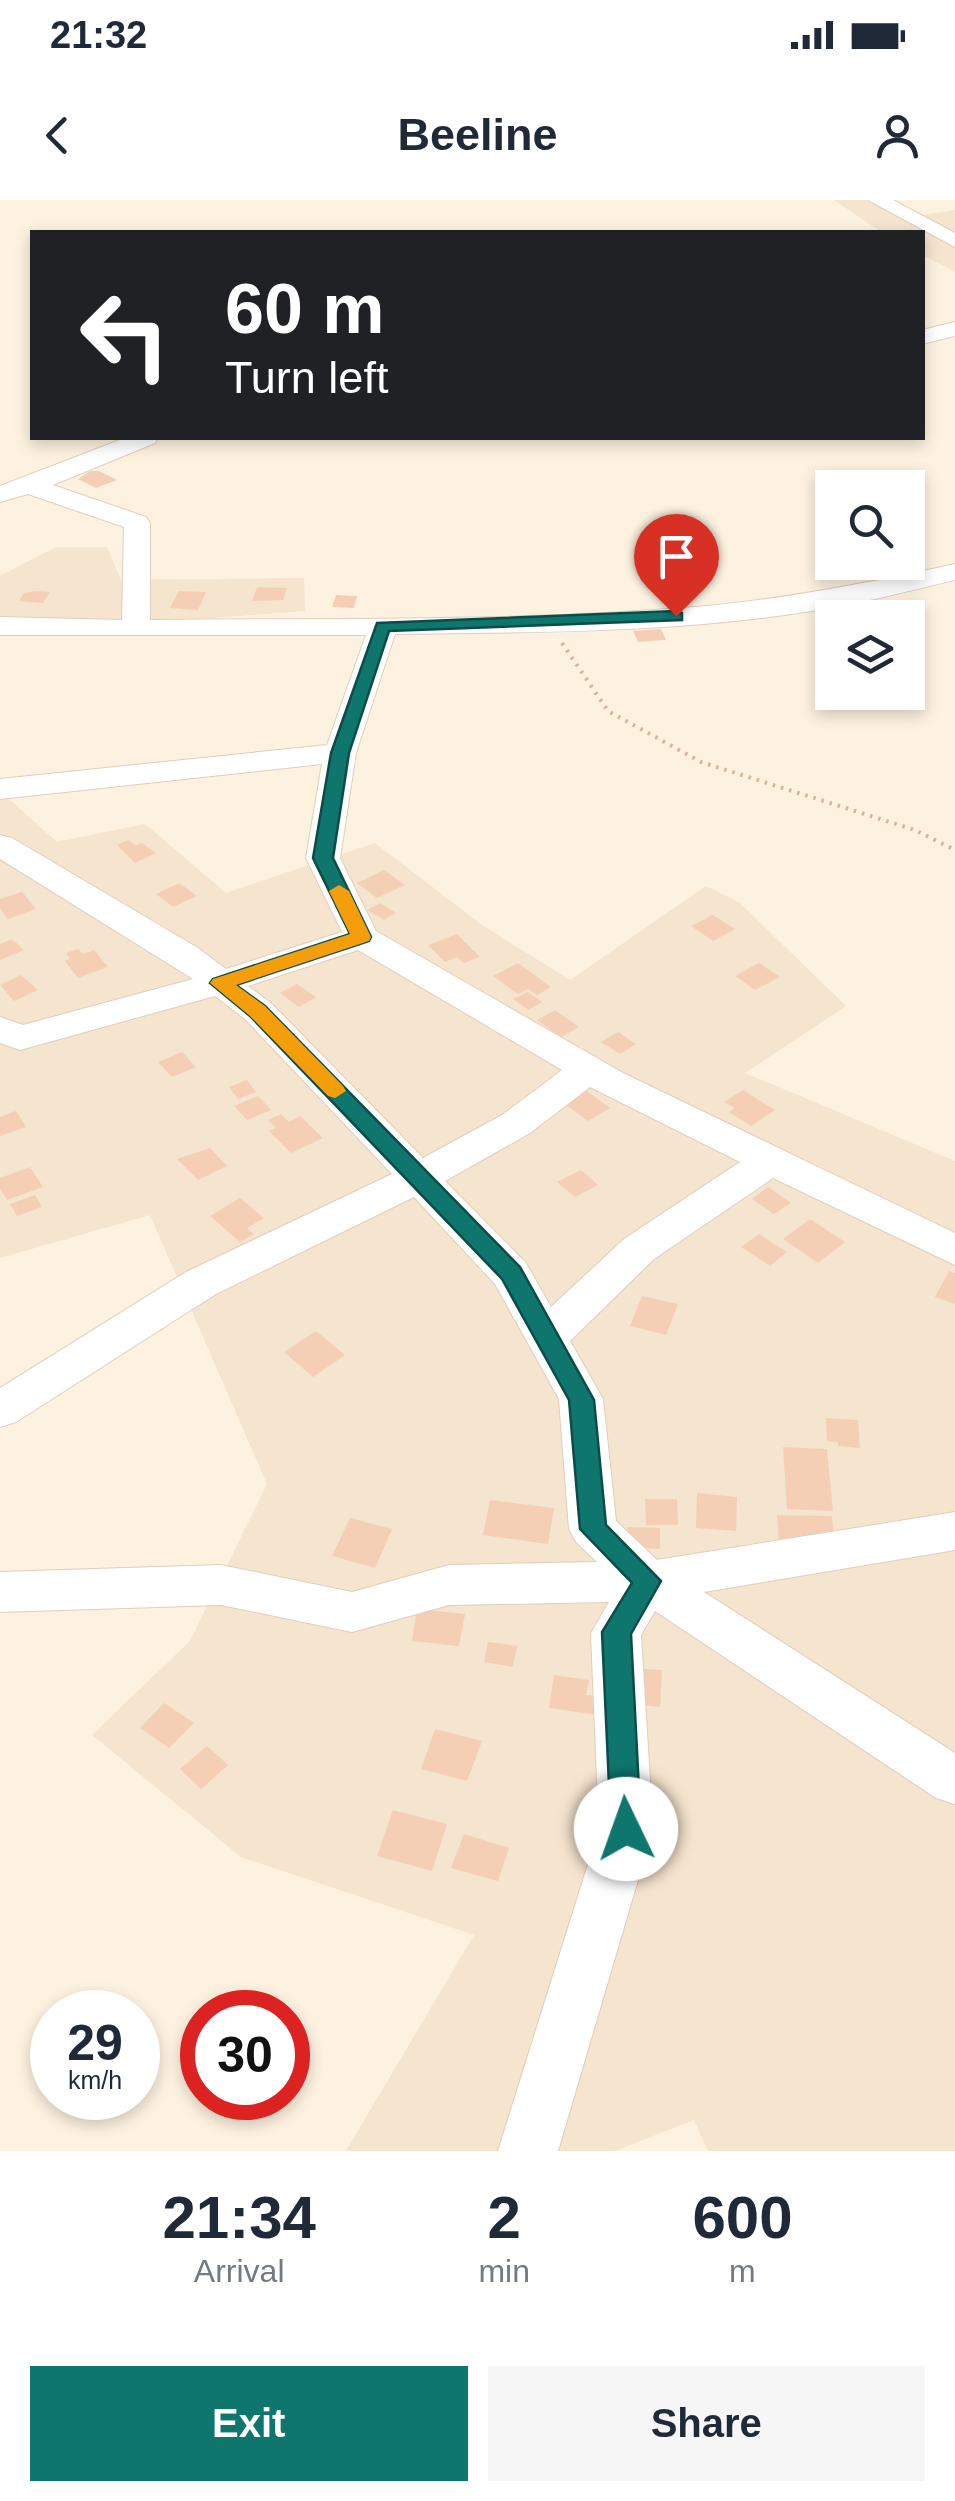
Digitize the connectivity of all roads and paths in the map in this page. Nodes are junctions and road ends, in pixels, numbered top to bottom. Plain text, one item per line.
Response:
1 (878, 200) edge
2 (955, 241) edge
3 (955, 330) edge
4 (925, 336) edge
5 (141, 440) edge
6 (29, 486) junction
7 (0, 494) edge
8 (955, 572) edge
9 (548, 623) junction
10 (0, 626) edge
11 (383, 626) junction
12 (136, 629) junction
13 (340, 753) junction
14 (0, 789) edge
15 (0, 845) edge
16 (955, 850) edge
17 (362, 937) junction
18 (221, 983) junction
19 (0, 1030) edge
20 (588, 1069) junction
21 (770, 1161) junction
22 (420, 1178) junction
23 (955, 1250) edge
24 (547, 1337) junction
25 (0, 1410) edge
26 (955, 1532) edge
27 (648, 1581) junction
28 (0, 1592) edge
29 (955, 1781) edge
30 (528, 2151) edge

1 - 2 street
3 - 4 street
5 - 6 street
6 - 7 street
6 - 12 street
8 - 9 street
9 - 11 street
9 - 16 path
10 - 12 street
11 - 12 street
11 - 13 street
13 - 14 street
13 - 17 street
15 - 18 street
17 - 18 street
17 - 20 street
18 - 19 street
18 - 22 street
20 - 21 street
20 - 22 street
21 - 23 street
21 - 24 street
22 - 24 street
22 - 25 street
24 - 27 street
26 - 27 street
27 - 28 street
27 - 29 street
27 - 30 street

